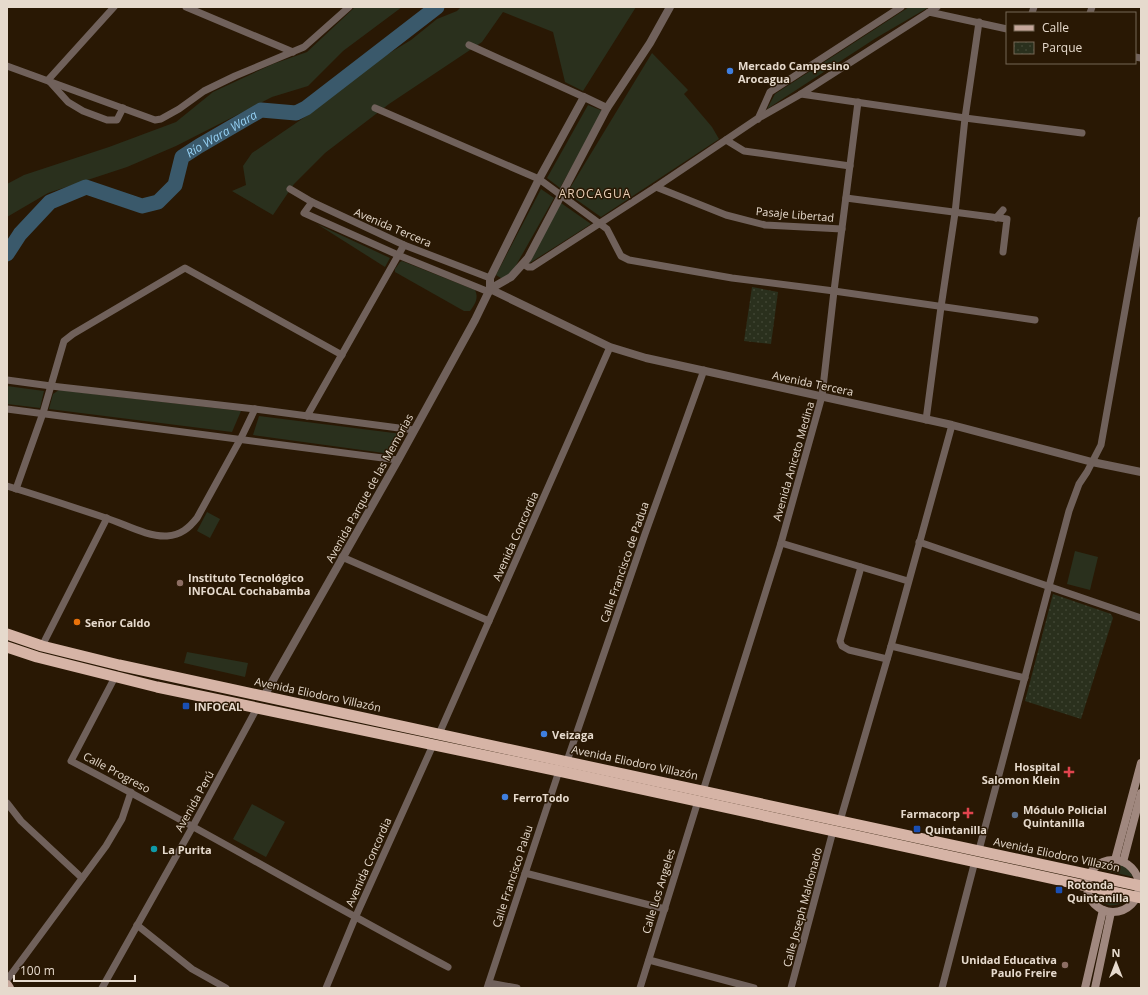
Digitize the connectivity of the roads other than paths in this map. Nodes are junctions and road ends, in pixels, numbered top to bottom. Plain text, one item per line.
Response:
1 (114, 7) edge
2 (188, 7) edge
3 (349, 7) edge
4 (670, 7) edge
5 (901, 7) edge
6 (937, 7) edge
7 (929, 12) junction
8 (979, 22) junction
9 (1006, 29) edge
10 (469, 45) dead end
11 (293, 52) junction
12 (7, 66) edge
13 (48, 80) junction
14 (801, 94) junction
15 (584, 97) junction
16 (858, 102) junction
17 (123, 108) junction
18 (375, 108) dead end
19 (607, 108) junction
20 (965, 118) junction
21 (757, 119) junction
22 (1082, 133) dead end
23 (726, 140) junction
24 (850, 166) junction
25 (539, 180) junction
26 (656, 187) junction
27 (290, 189) dead end
28 (561, 196) junction
29 (846, 198) junction
30 (312, 202) junction
31 (1003, 210) dead end
32 (956, 213) junction
33 (996, 218) junction
34 (1141, 220) edge
35 (599, 223) junction
36 (842, 228) junction
37 (404, 245) junction
38 (1003, 252) dead end
39 (398, 255) junction
40 (523, 264) junction
41 (490, 278) junction
42 (490, 290) junction
43 (834, 291) junction
44 (941, 306) junction
45 (1035, 320) dead end
46 (610, 347) junction
47 (342, 355) junction
48 (704, 370) junction
49 (7, 380) edge
50 (51, 386) junction
51 (822, 396) junction
52 (7, 409) edge
53 (255, 409) junction
54 (43, 413) junction
55 (307, 416) junction
56 (926, 420) junction
57 (952, 425) junction
58 (414, 430) junction
59 (241, 438) junction
60 (398, 460) junction
61 (1092, 462) junction
62 (1141, 472) edge
63 (7, 486) edge
64 (16, 489) junction
65 (107, 518) junction
66 (919, 542) junction
67 (781, 543) junction
68 (342, 557) junction
69 (860, 567) junction
70 (908, 580) junction
71 (1050, 586) junction
72 (1141, 618) edge
73 (489, 621) junction
74 (7, 634) edge
75 (42, 646) junction
76 (891, 646) junction
77 (7, 647) edge
78 (887, 659) junction
79 (115, 677) junction
80 (1025, 678) junction
81 (264, 696) junction
82 (257, 708) junction
83 (439, 734) junction
84 (433, 746) junction
85 (567, 761) junction
86 (1141, 763) edge
87 (559, 771) junction
88 (1139, 782) edge
89 (704, 791) junction
90 (131, 792) junction
91 (1141, 793) edge
92 (698, 801) junction
93 (7, 803) edge
94 (840, 821) junction
95 (193, 826) junction
96 (833, 831) junction
97 (979, 850) junction
98 (1115, 860) junction
99 (975, 861) junction
100 (1123, 862) junction
101 (525, 873) junction
102 (1089, 874) junction
103 (82, 878) junction
104 (1086, 886) junction
105 (1140, 886) edge
106 (1139, 897) edge
107 (664, 909) junction
108 (1107, 911) junction
109 (355, 918) junction
110 (137, 925) junction
111 (648, 960) junction
112 (448, 967) dead end
113 (7, 980) edge
114 (7, 985) edge
115 (488, 986) edge
116 (9, 988) edge
117 (102, 988) edge
118 (226, 988) edge
119 (326, 988) edge
120 (517, 988) edge
121 (640, 988) edge
122 (754, 988) edge
123 (792, 988) edge
124 (942, 988) edge
125 (1086, 988) edge
126 (1095, 988) edge

1 - 13 street
2 - 11 street
3 - 11 street
4 - 19 street
5 - 21 street
6 - 7 street
7 - 8 street
7 - 14 street
8 - 9 street
8 - 20 street
10 - 15 street
11 - 17 street
12 - 13 street
13 - 17 street
13 - 17 street
14 - 16 street
14 - 21 street
15 - 19 street
15 - 25 street
16 - 20 street
16 - 24 street, Avenida Aniceto Medina
18 - 25 street
19 - 28 street
20 - 22 street
20 - 32 street
21 - 23 street
23 - 24 street
23 - 26 street
24 - 29 street, Avenida Aniceto Medina
25 - 28 street
25 - 41 street
26 - 35 street
26 - 36 street, Pasaje Libertad
27 - 30 street, Avenida Tercera
28 - 35 street
28 - 40 street
29 - 32 street
29 - 36 street, Avenida Aniceto Medina
30 - 37 street, Avenida Tercera
30 - 39 street, Avenida Tercera
31 - 33 street
32 - 33 street
32 - 44 street
33 - 38 street
34 - 61 street
35 - 40 street
35 - 43 street
36 - 43 street, Avenida Aniceto Medina
37 - 39 street
37 - 41 street, Avenida Tercera
39 - 42 street, Avenida Tercera
39 - 47 street
40 - 42 street
41 - 42 street
42 - 46 street, Avenida Tercera
42 - 58 street, Avenida Parque de las Memorias
43 - 44 street
43 - 51 street, Avenida Aniceto Medina
44 - 45 street
44 - 56 street
46 - 48 street, Avenida Tercera
46 - 73 street, Avenida Concordia
47 - 50 street
47 - 55 street
48 - 51 street, Avenida Tercera
48 - 85 street, Calle Francisco de Padua
49 - 50 street
50 - 53 street
50 - 54 street
51 - 56 street, Avenida Tercera
51 - 67 street, Avenida Aniceto Medina
52 - 54 street
53 - 55 street
53 - 59 street
54 - 59 street
54 - 64 street
55 - 58 street
56 - 57 street, Avenida Tercera
57 - 61 street, Avenida Tercera
57 - 66 street
58 - 60 street, Avenida Parque de las Memorias
59 - 60 street
59 - 65 street
60 - 68 street, Avenida Parque de las Memorias
61 - 62 street, Avenida Tercera
61 - 71 street
63 - 64 street
64 - 65 street
65 - 75 street
66 - 70 street
66 - 71 street
67 - 69 street
67 - 89 street, Avenida Aniceto Medina
68 - 73 street
68 - 81 street, Avenida Parque de las Memorias
69 - 70 street
69 - 78 street
70 - 76 street
71 - 72 street
71 - 80 street
73 - 83 street, Avenida Concordia
74 - 75 highway, Avenida Eliodoro Villazón
75 - 81 highway, Avenida Eliodoro Villazón
76 - 78 street
76 - 80 street
77 - 79 highway
78 - 94 street
79 - 82 highway
79 - 90 street, Calle Progreso
80 - 97 street
81 - 83 highway, Avenida Eliodoro Villazón
82 - 84 highway
82 - 95 street, Avenida Perú
83 - 85 highway, Avenida Eliodoro Villazón
84 - 87 highway
84 - 109 street, Avenida Concordia
85 - 89 highway, Avenida Eliodoro Villazón
86 - 88 main road
87 - 92 highway
87 - 101 street, Calle Francisco Palau
88 - 98 main road
89 - 94 highway, Avenida Eliodoro Villazón
90 - 95 street, Calle Progreso
90 - 103 street
91 - 100 main road
92 - 96 highway
92 - 107 street, Calle Los Angeles
93 - 103 street
94 - 97 highway, Avenida Eliodoro Villazón
95 - 109 street, Calle Progreso
95 - 110 street, Avenida Perú
96 - 99 highway
96 - 123 street, Calle Joseph Maldonado
97 - 102 highway, Avenida Eliodoro Villazón
98 - 100 main road
98 - 102 main road
99 - 104 highway
99 - 124 street
100 - 105 main road
101 - 107 street
101 - 115 street, Calle Francisco Palau
102 - 104 main road
102 - 105 highway, Avenida Eliodoro Villazón
103 - 113 street
104 - 106 highway
104 - 108 main road
105 - 106 main road
106 - 108 main road
107 - 111 street, Calle Los Angeles
108 - 125 main road
108 - 126 main road
109 - 112 street, Calle Progreso
109 - 119 street, Avenida Concordia
110 - 117 street, Avenida Perú
110 - 118 street
111 - 121 street, Calle Los Angeles
111 - 122 street
114 - 116 main road
115 - 120 street

